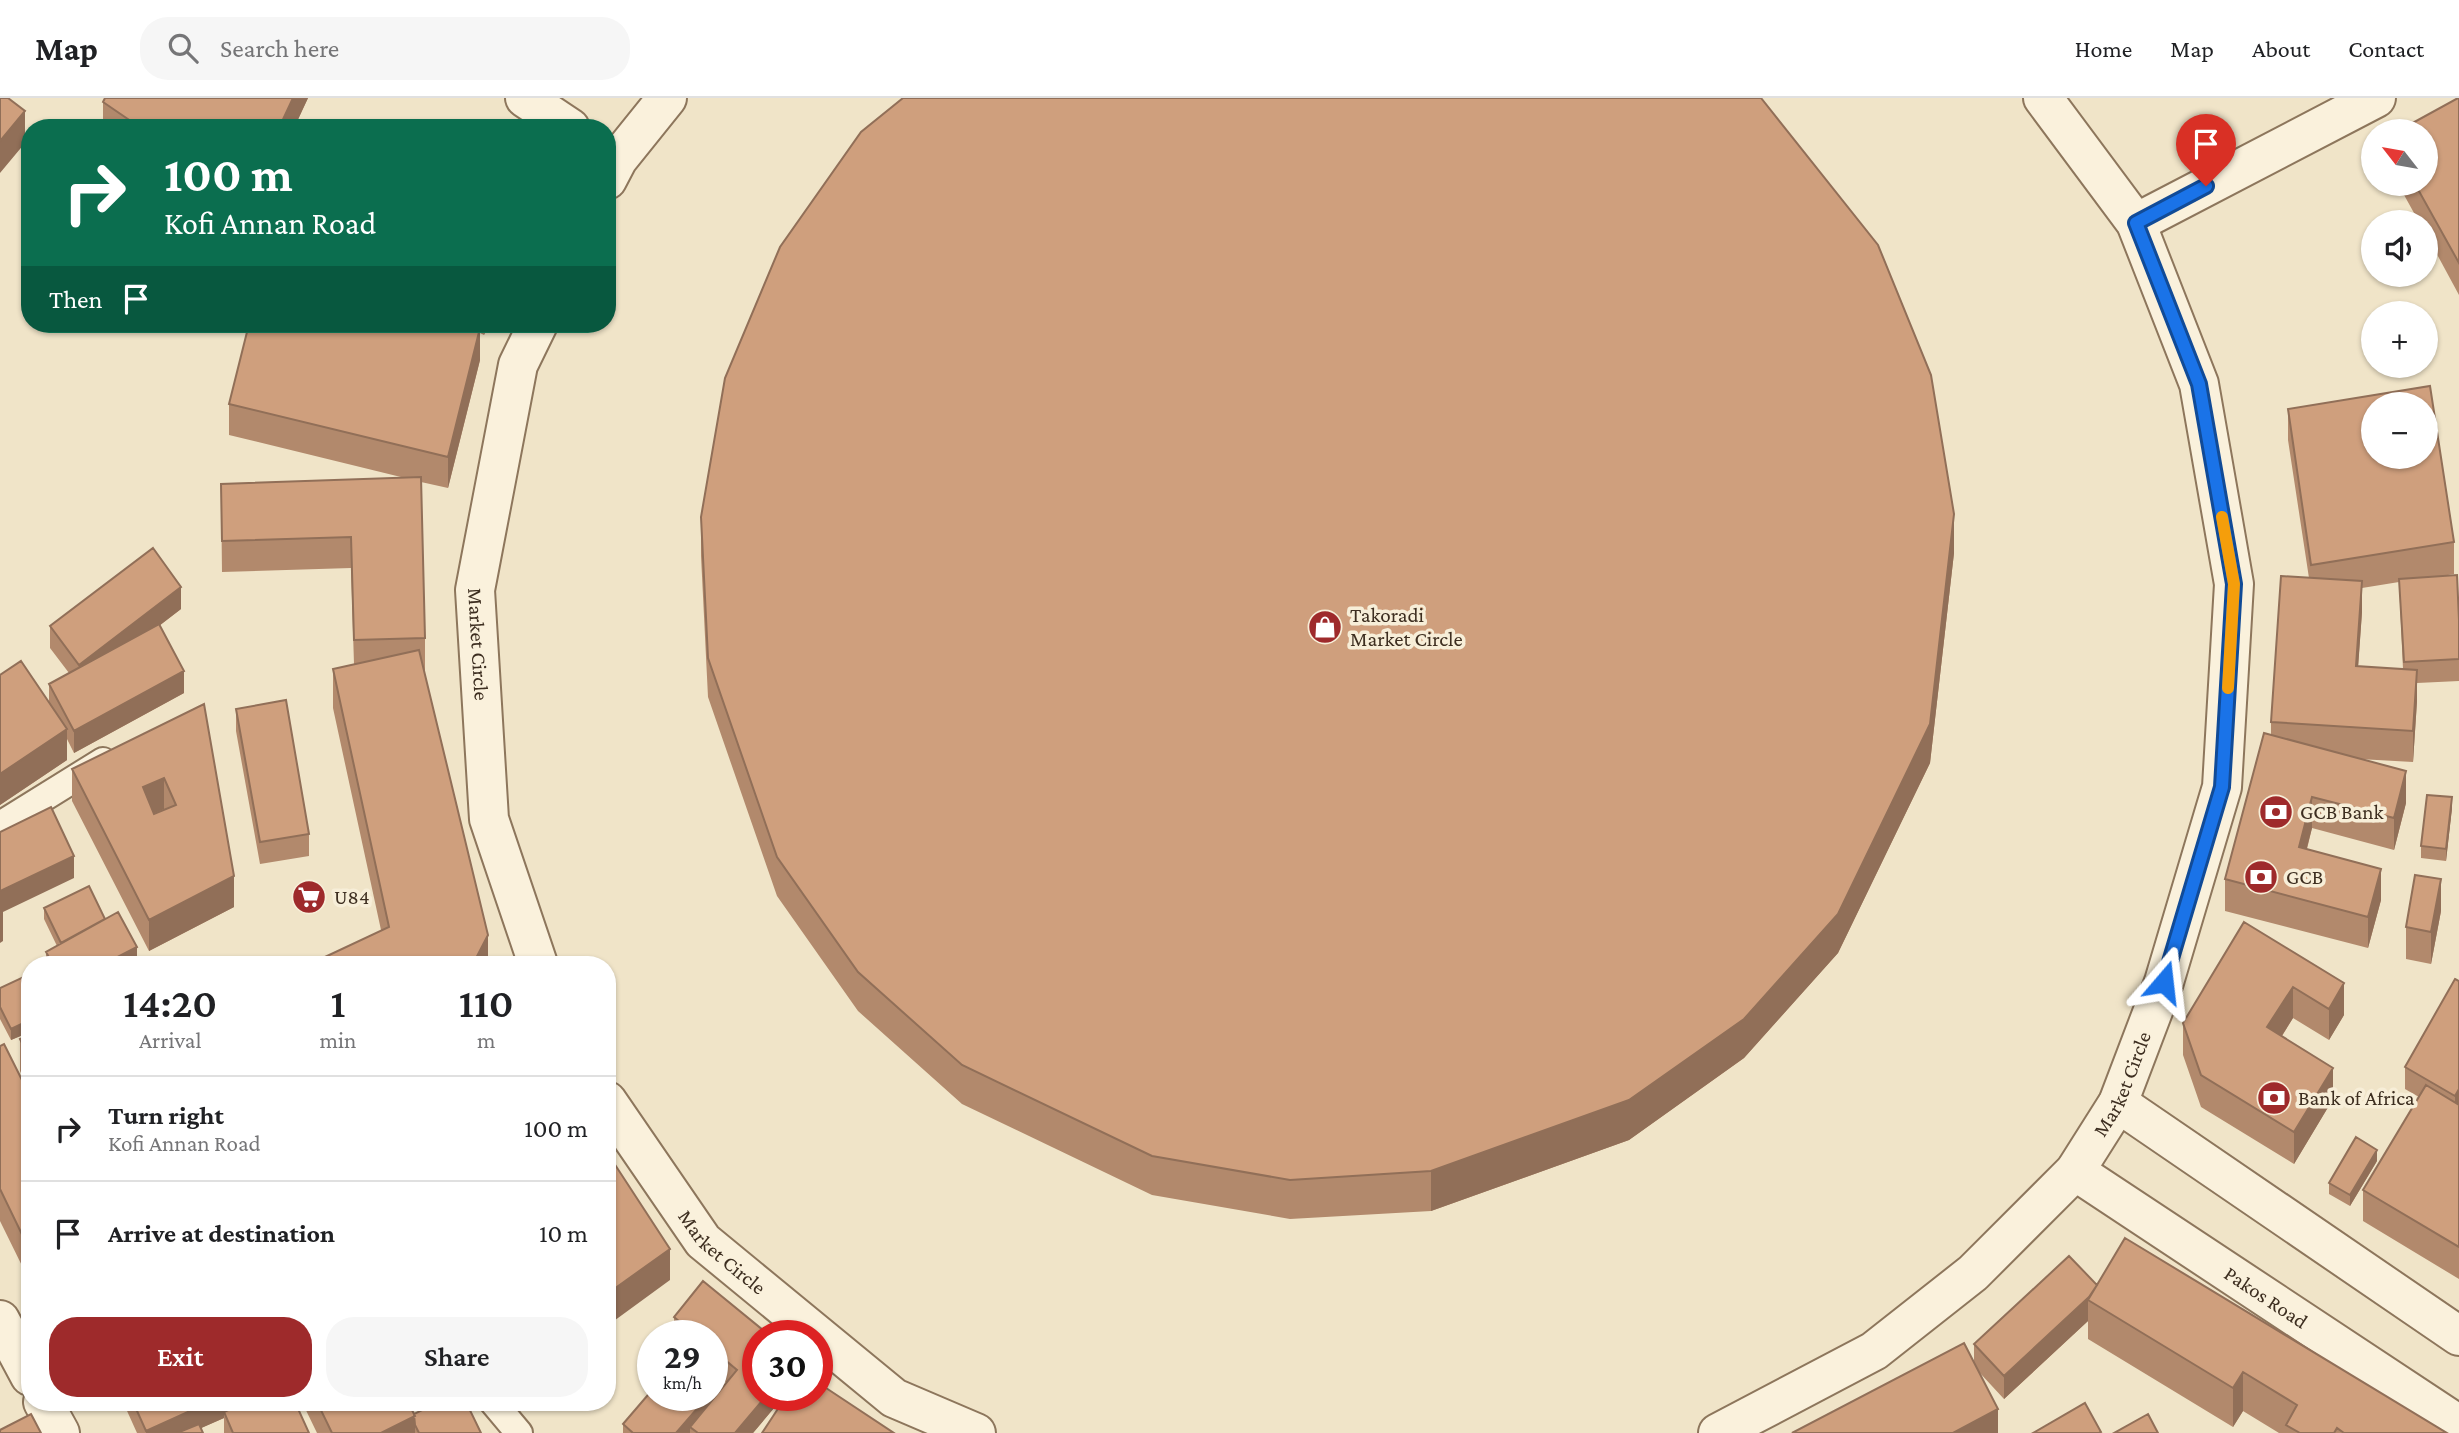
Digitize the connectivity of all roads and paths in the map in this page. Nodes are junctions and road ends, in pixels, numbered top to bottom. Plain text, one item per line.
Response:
1 (525, 98) edge
2 (667, 98) edge
3 (2043, 98) edge
4 (2376, 98) edge
5 (556, 119) edge
6 (616, 157) edge
7 (2136, 223) junction
8 (534, 333) edge
9 (131, 746) edge
10 (0, 825) edge
11 (535, 956) edge
12 (2118, 1103) junction
13 (616, 1114) edge
14 (2075, 1171) junction
15 (9, 1328) edge
16 (2459, 1336) edge
17 (21, 1355) edge
18 (48, 1411) edge
19 (501, 1411) edge
20 (2459, 1425) edge
21 (60, 1433) edge
22 (519, 1433) edge
23 (976, 1433) edge
24 (1718, 1433) edge

1 - 5 street
2 - 6 street
3 - 7 street, Market Circle
4 - 7 street
7 - 12 street, Market Circle
8 - 11 street, Market Circle
9 - 10 lane
12 - 14 street, Market Circle
12 - 16 street
13 - 23 street, Market Circle
14 - 20 street, Pakos Road
14 - 24 street, Market Circle
15 - 17 street
18 - 21 street
19 - 22 lane

